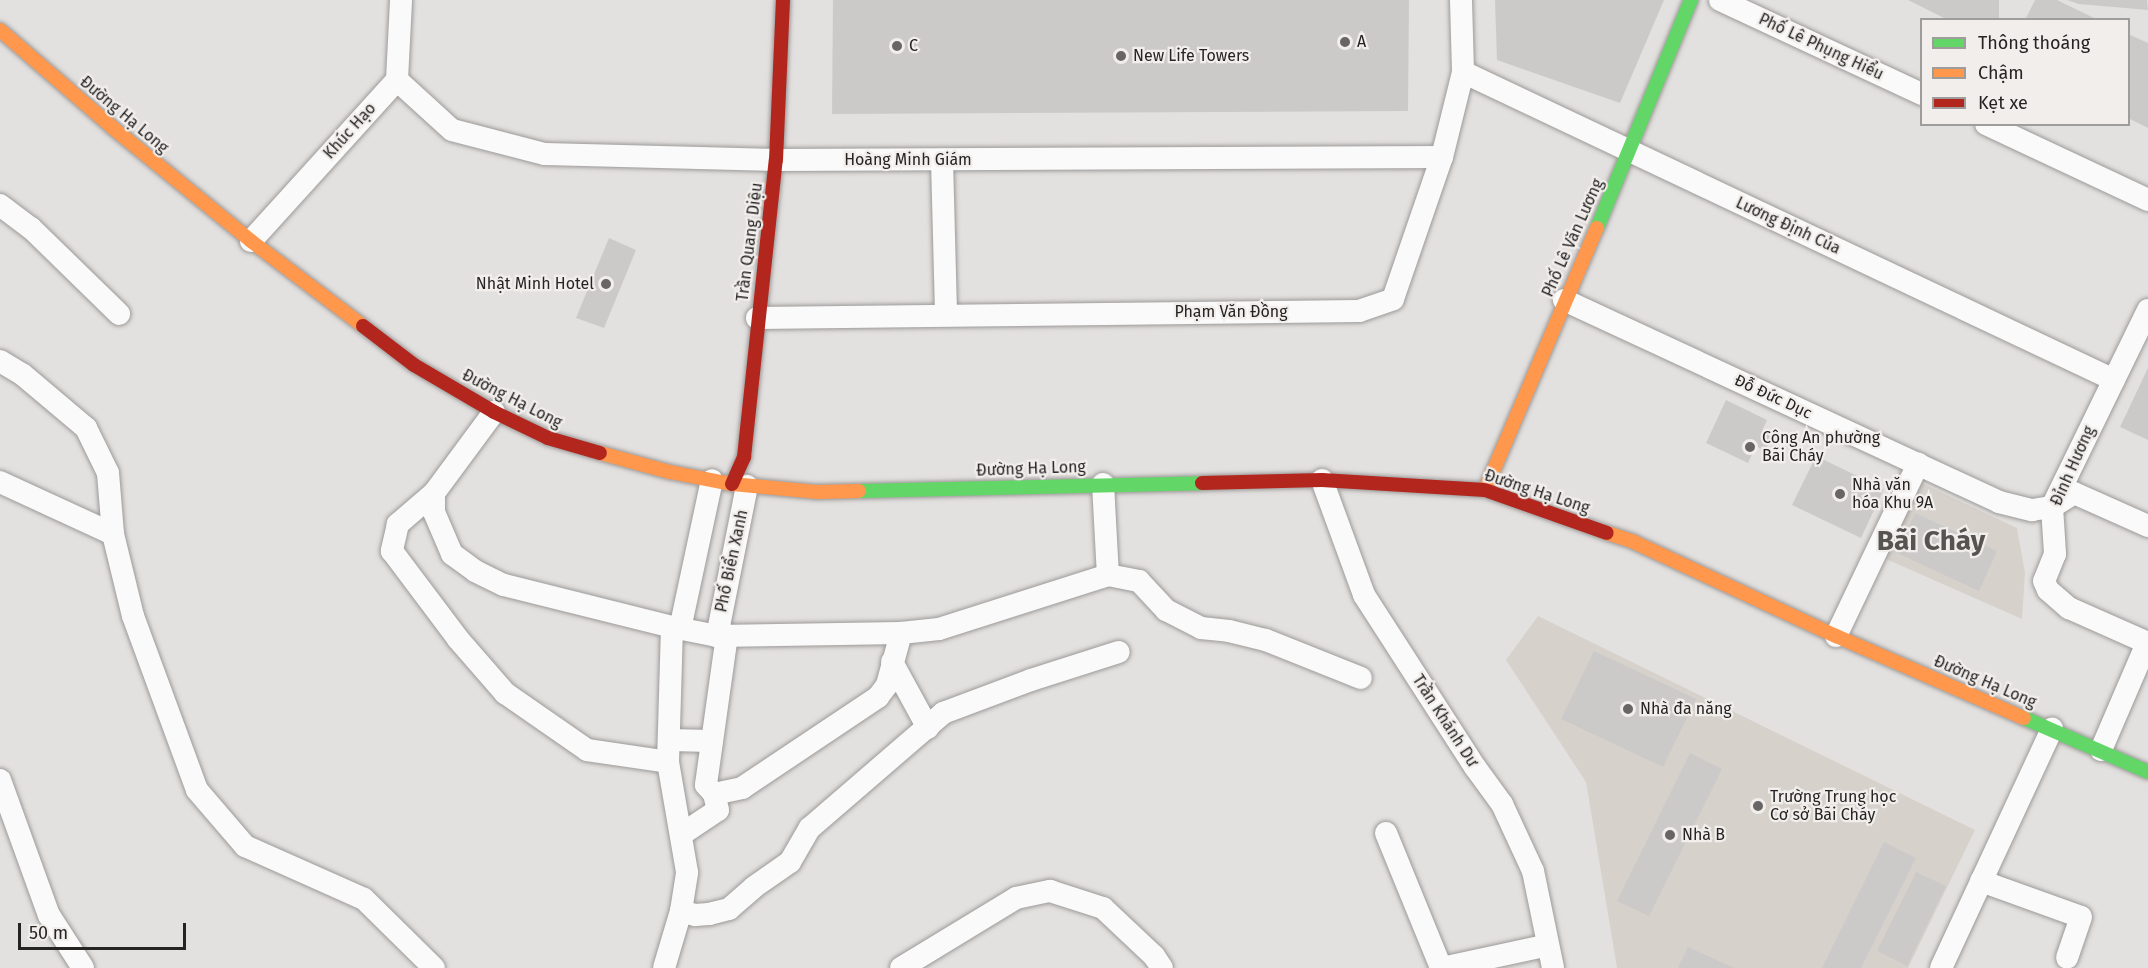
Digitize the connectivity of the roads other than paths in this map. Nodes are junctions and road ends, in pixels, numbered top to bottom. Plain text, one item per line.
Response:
1 (401, 0) edge
2 (783, 0) edge
3 (1461, 0) edge
4 (1690, 0) edge
5 (1720, 0) edge
6 (0, 30) edge
7 (1463, 72) junction
8 (397, 80) junction
9 (1920, 93) edge
10 (1990, 126) edge
11 (1629, 153) junction
12 (1442, 157) junction
13 (776, 160) junction
14 (942, 160) junction
15 (2148, 200) edge
16 (0, 205) edge
17 (251, 241) junction
18 (1564, 300) junction
19 (2148, 310) edge
20 (119, 314) dead end
21 (946, 315) junction
22 (758, 318) junction
23 (0, 361) edge
24 (2114, 380) junction
25 (494, 412) junction
26 (1918, 464) junction
27 (1322, 480) junction
28 (0, 482) edge
29 (730, 483) junction
30 (1103, 484) junction
31 (1485, 490) junction
32 (434, 493) junction
33 (2052, 507) junction
34 (2148, 526) edge
35 (113, 534) junction
36 (1108, 575) junction
37 (676, 628) junction
38 (901, 633) junction
39 (722, 635) junction
40 (1836, 636) junction
41 (2148, 643) edge
42 (1119, 652) dead end
43 (891, 662) junction
44 (1361, 678) dead end
45 (928, 728) junction
46 (2052, 729) junction
47 (712, 741) junction
48 (2101, 750) junction
49 (669, 751) junction
50 (2148, 772) edge
51 (0, 780) edge
52 (714, 794) junction
53 (1386, 833) dead end
54 (682, 834) junction
55 (1981, 880) junction
56 (681, 911) junction
57 (1548, 945) junction
58 (2067, 957) dead end
59 (83, 968) edge
60 (434, 968) edge
61 (664, 968) edge
62 (901, 968) edge
63 (1162, 968) edge
64 (1441, 968) edge
65 (1553, 968) edge
66 (1941, 968) edge

1 - 8 street
2 - 13 main road, Trần Quang Diệu
3 - 7 street, Phạm Văn Đồng
4 - 11 main road, Phố Lê Văn Lương
5 - 9 street, Phố Lê Phụng Hiểu
6 - 17 main road, Đường Hạ Long
7 - 11 street, Lương Định Của
7 - 12 street, Phạm Văn Đồng
8 - 13 street, Hoàng Minh Giám
8 - 17 street, Khúc Hạo
10 - 15 street
11 - 18 main road, Phố Lê Văn Lương
11 - 24 street, Lương Định Của
12 - 14 street, Hoàng Minh Giám
12 - 21 street, Phạm Văn Đồng
13 - 14 street, Hoàng Minh Giám
13 - 22 main road, Trần Quang Diệu
14 - 21 street
16 - 20 street
17 - 25 main road, Đường Hạ Long
18 - 26 street, Đỗ Đức Dục
18 - 31 main road, Phố Lê Văn Lương
19 - 24 street, Đỉnh Hương
21 - 22 street, Phạm Văn Đồng
22 - 29 main road, Trần Quang Diệu
23 - 35 street
24 - 33 street, Đỉnh Hương
25 - 29 main road, Đường Hạ Long
25 - 32 street
26 - 33 street, Đỗ Đức Dục
26 - 40 street
27 - 30 main road, Đường Hạ Long
27 - 31 main road, Đường Hạ Long
27 - 57 street, Trần Khánh Dư
28 - 35 street
29 - 30 main road, Đường Hạ Long
29 - 37 street
29 - 39 street, Phố Biển Xanh
30 - 36 street
31 - 40 main road, Đường Hạ Long
32 - 37 street
32 - 49 street
33 - 34 street, Đỗ Đức Dục
33 - 41 street, Đỉnh Hương
35 - 60 street
36 - 38 street
36 - 44 street
37 - 39 street
37 - 49 street
38 - 39 street
38 - 43 street
39 - 47 street, Phố Biển Xanh
40 - 46 main road, Đường Hạ Long
41 - 48 street
42 - 45 street
43 - 45 street
43 - 52 street
45 - 56 street
46 - 48 main road, Đường Hạ Long
46 - 55 street
47 - 49 street
47 - 52 street, Phố Biển Xanh
48 - 50 main road, Đường Hạ Long
49 - 54 street
51 - 59 street
52 - 54 street
53 - 64 street
54 - 56 street
55 - 58 street
55 - 66 street
56 - 61 street
57 - 64 street
57 - 65 street, Trần Khánh Dư
62 - 63 street

